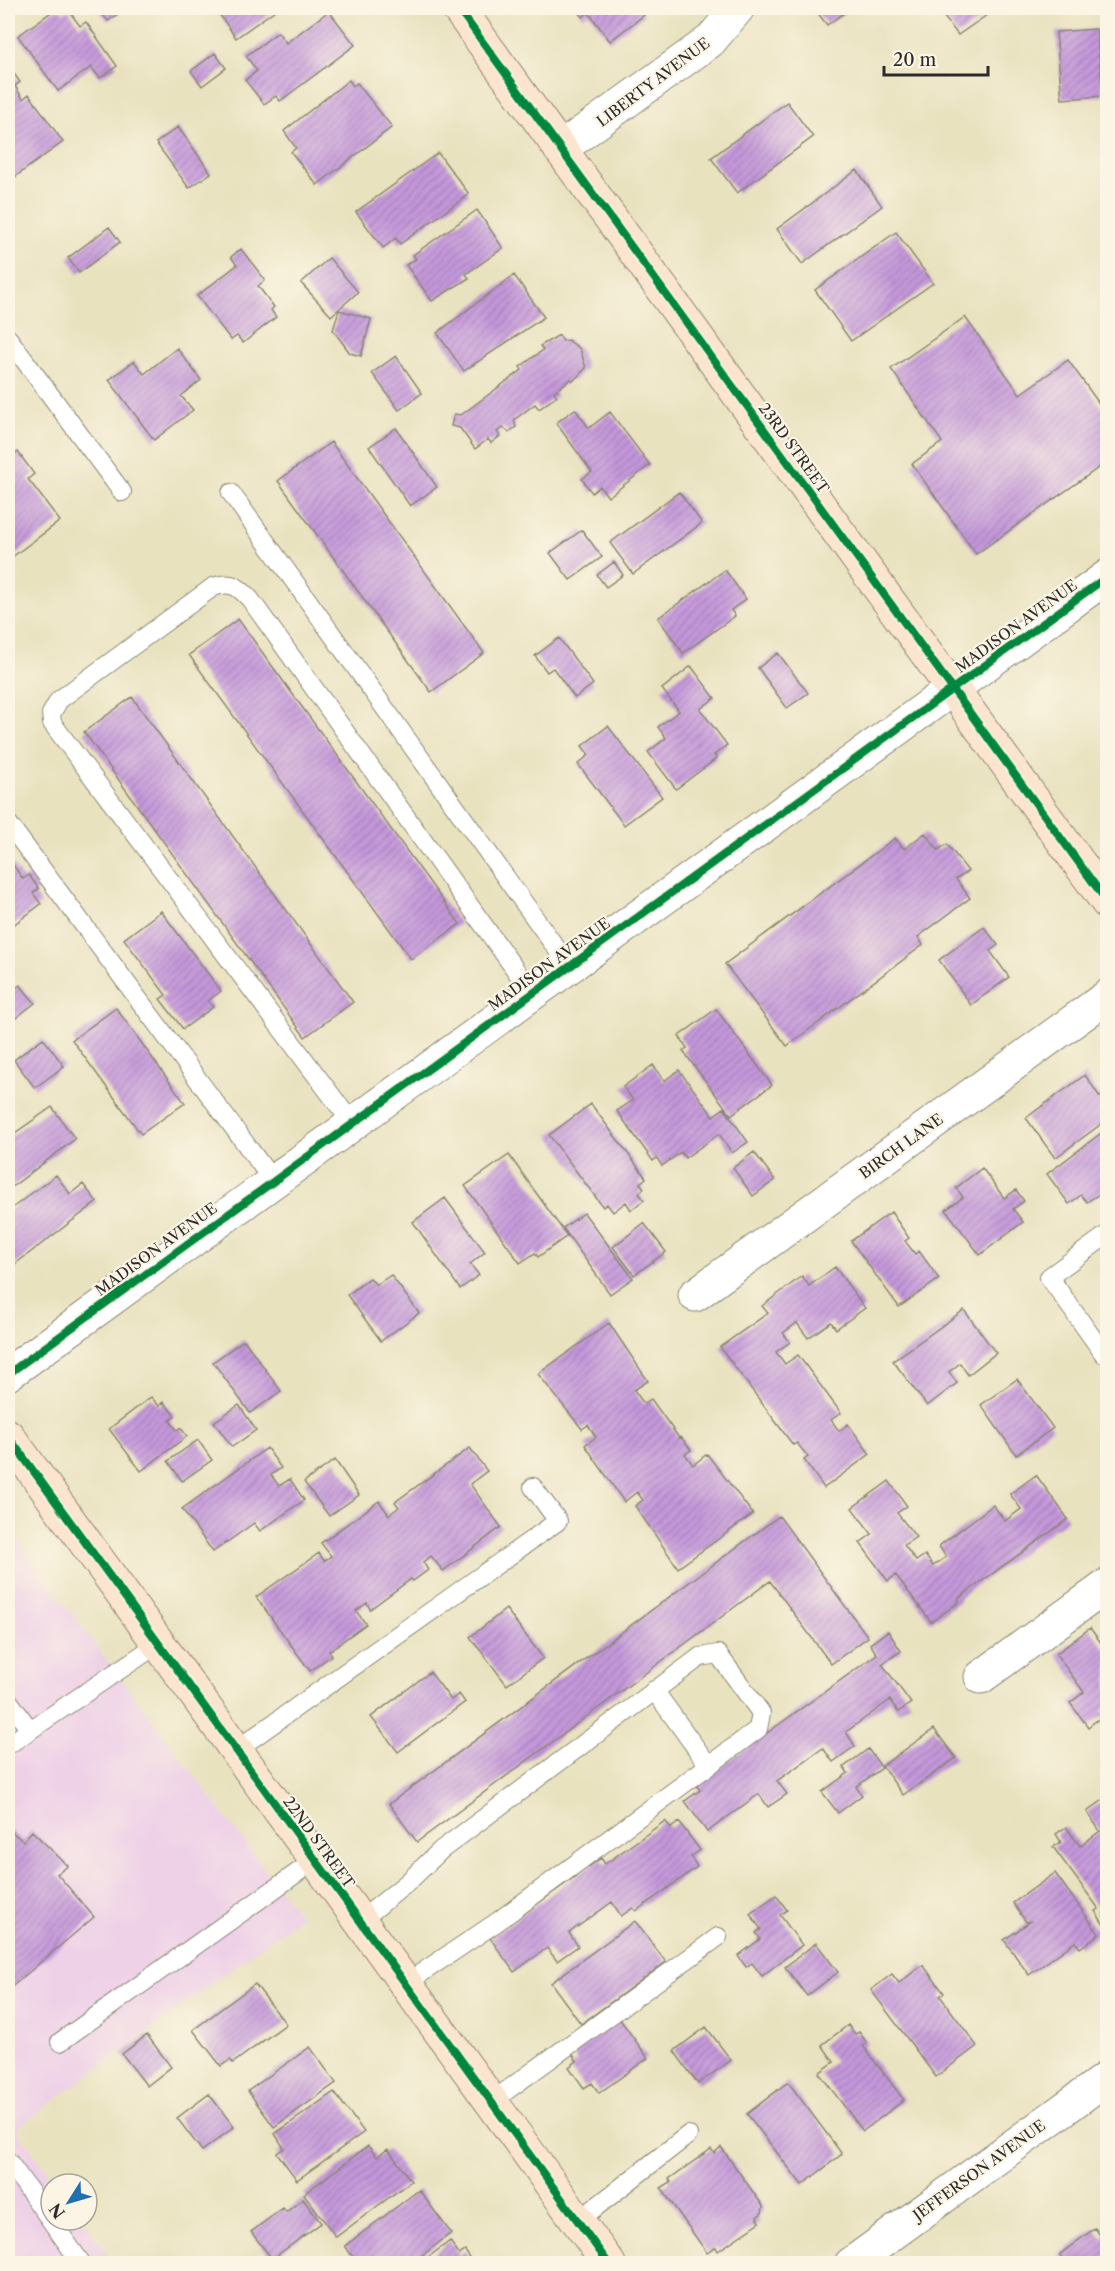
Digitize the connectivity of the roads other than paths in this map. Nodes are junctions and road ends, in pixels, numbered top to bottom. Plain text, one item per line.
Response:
1 (458, 8) edge
2 (738, 8) edge
3 (560, 149) junction
4 (8, 338) edge
5 (122, 492) dead end
6 (231, 493) dead end
7 (1107, 576) edge
8 (951, 688) junction
9 (8, 823) edge
10 (1107, 903) edge
11 (569, 966) junction
12 (532, 993) junction
13 (1107, 996) edge
14 (352, 1124) junction
15 (273, 1181) junction
16 (1107, 1234) edge
17 (694, 1295) dead end
18 (1104, 1354) dead end
19 (8, 1374) edge
20 (8, 1436) edge
21 (533, 1487) dead end
22 (1107, 1585) edge
23 (158, 1644) junction
24 (981, 1677) dead end
25 (654, 1690) junction
26 (8, 1701) edge
27 (30, 1730) junction
28 (8, 1745) edge
29 (236, 1750) junction
30 (709, 1766) junction
31 (315, 1860) junction
32 (360, 1921) junction
33 (718, 1937) dead end
34 (405, 1984) junction
35 (60, 2042) dead end
36 (1107, 2077) edge
37 (491, 2102) junction
38 (688, 2135) dead end
39 (8, 2161) edge
40 (578, 2221) junction
41 (82, 2264) edge
42 (609, 2264) edge
43 (851, 2264) edge

1 - 3 street, 23RD STREET
2 - 3 street, LIBERTY AVENUE
3 - 8 street, 23RD STREET
4 - 5 lane
6 - 11 lane
7 - 8 street, MADISON AVENUE
8 - 10 street, 23RD STREET
8 - 11 street, MADISON AVENUE
9 - 15 lane
11 - 12 street, MADISON AVENUE
12 - 14 street, MADISON AVENUE
12 - 14 lane
13 - 17 street, BIRCH LANE
14 - 15 street, MADISON AVENUE
15 - 19 street, MADISON AVENUE
16 - 18 lane
20 - 23 street, 22ND STREET
21 - 29 lane
22 - 24 street
23 - 27 lane
23 - 29 street, 22ND STREET
25 - 30 lane
25 - 30 lane
25 - 32 lane
26 - 27 lane
27 - 28 lane
29 - 31 street, 22ND STREET
30 - 34 lane
31 - 32 street, 22ND STREET
31 - 35 lane
32 - 34 street, 22ND STREET
33 - 37 lane
34 - 37 street, 22ND STREET
36 - 43 street, JEFFERSON AVENUE
37 - 40 street, 22ND STREET
38 - 40 lane
39 - 41 lane
40 - 42 street, 22ND STREET

